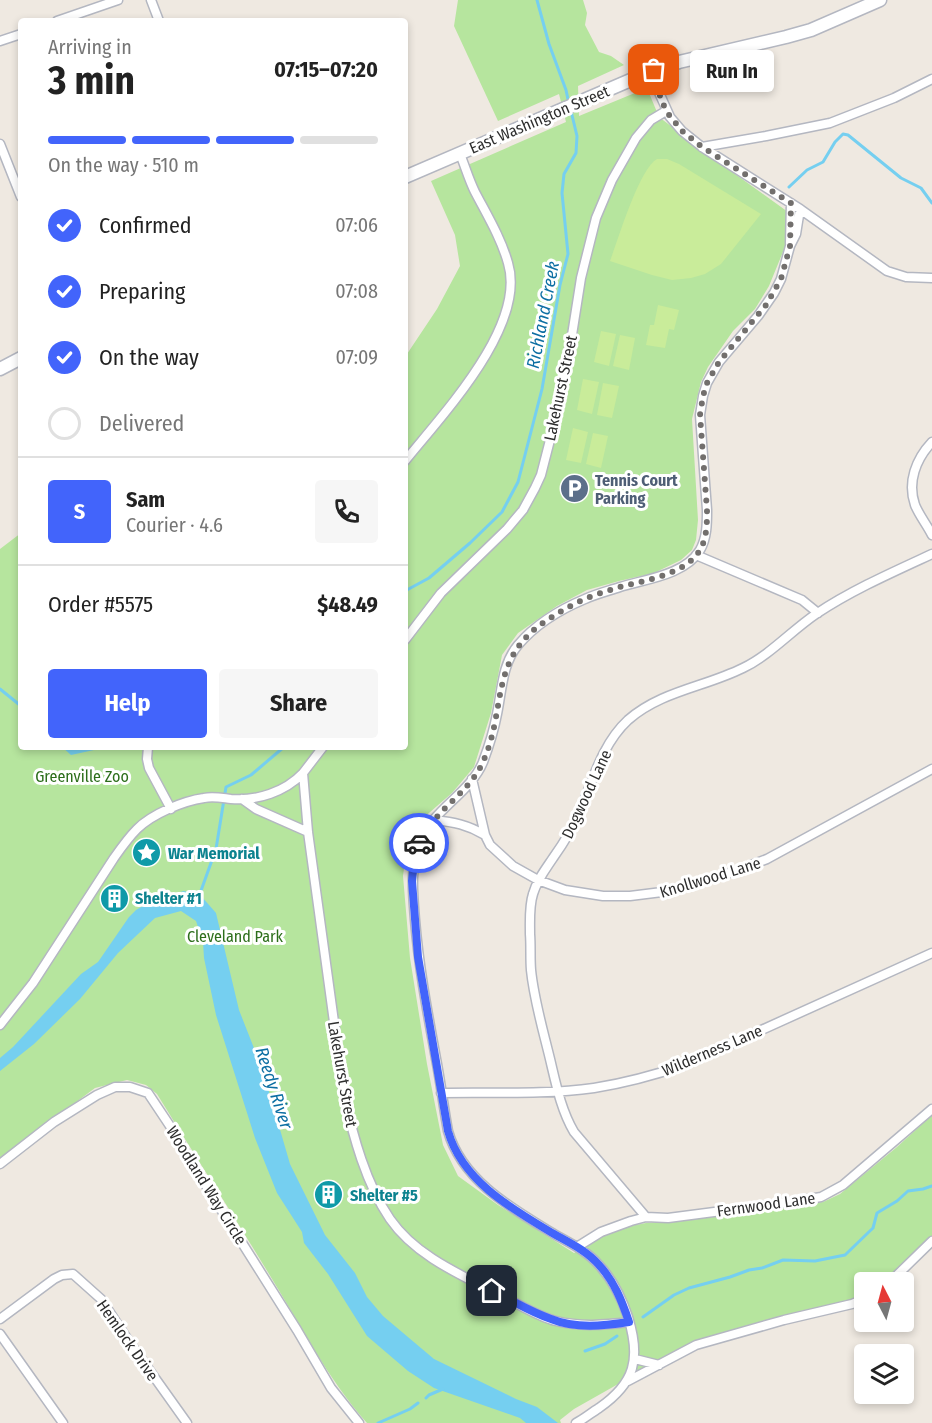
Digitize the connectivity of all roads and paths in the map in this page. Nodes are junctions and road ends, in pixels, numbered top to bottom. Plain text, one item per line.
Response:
1 (118, 0) edge
2 (151, 0) edge
3 (879, 0) edge
4 (66, 18) edge
5 (158, 18) edge
6 (18, 35) edge
7 (0, 41) edge
8 (654, 70) junction
9 (930, 82) edge
10 (666, 111) junction
11 (0, 144) edge
12 (702, 147) junction
13 (460, 154) junction
14 (408, 176) edge
15 (18, 189) edge
16 (791, 203) junction
17 (800, 209) junction
18 (790, 246) junction
19 (932, 278) edge
20 (18, 360) edge
21 (0, 369) edge
22 (932, 442) edge
23 (408, 457) edge
24 (932, 535) edge
25 (932, 554) edge
26 (696, 555) junction
27 (818, 613) junction
28 (408, 636) edge
29 (148, 750) edge
30 (321, 750) edge
31 (932, 769) edge
32 (303, 772) junction
33 (472, 779) junction
34 (238, 799) junction
35 (171, 809) junction
36 (434, 820) junction
37 (308, 832) junction
38 (485, 835) junction
39 (538, 880) junction
40 (932, 953) edge
41 (0, 1024) edge
42 (558, 1091) junction
43 (441, 1093) junction
44 (932, 1109) edge
45 (0, 1164) edge
46 (646, 1217) junction
47 (932, 1240) edge
48 (577, 1247) junction
49 (900, 1272) edge
50 (854, 1303) edge
51 (0, 1319) edge
52 (629, 1322) junction
53 (0, 1334) edge
54 (635, 1359) junction
55 (659, 1365) junction
56 (628, 1381) junction
57 (63, 1423) edge
58 (187, 1423) edge
59 (359, 1423) edge
60 (576, 1423) edge

1 - 4 street
2 - 5 street
3 - 8 street, East Washington Street
6 - 7 street
8 - 10 street
8 - 13 street, East Washington Street
9 - 12 street
10 - 12 street
10 - 28 street, Lakehurst Street
11 - 15 street
12 - 16 street
13 - 14 street, East Washington Street
13 - 23 street
16 - 17 street
16 - 18 street
17 - 18 street
17 - 19 street
18 - 26 street
20 - 21 street
22 - 24 street
25 - 27 street, Dogwood Lane
26 - 27 street
26 - 33 street
27 - 39 street, Dogwood Lane
29 - 35 street
30 - 32 street
31 - 39 street, Knollwood Lane
32 - 34 street
32 - 37 street, Lakehurst Street
33 - 36 street
33 - 38 street, Knollwood Lane
34 - 35 street
34 - 37 street
35 - 41 street
36 - 38 street, Knollwood Lane
36 - 43 street
37 - 52 street, Lakehurst Street
38 - 39 street, Knollwood Lane
39 - 42 street, Dogwood Lane
40 - 42 street, Wilderness Lane
42 - 43 street, Wilderness Lane
42 - 46 street, Dogwood Lane
43 - 48 street
44 - 46 street, Fernwood Lane
45 - 59 street, Woodland Way Circle
46 - 48 street, Fernwood Lane
47 - 49 street
48 - 52 street
50 - 55 street
51 - 58 street, Hemlock Drive
52 - 54 street
53 - 57 street
54 - 55 street
54 - 56 street
55 - 56 street
56 - 60 street

